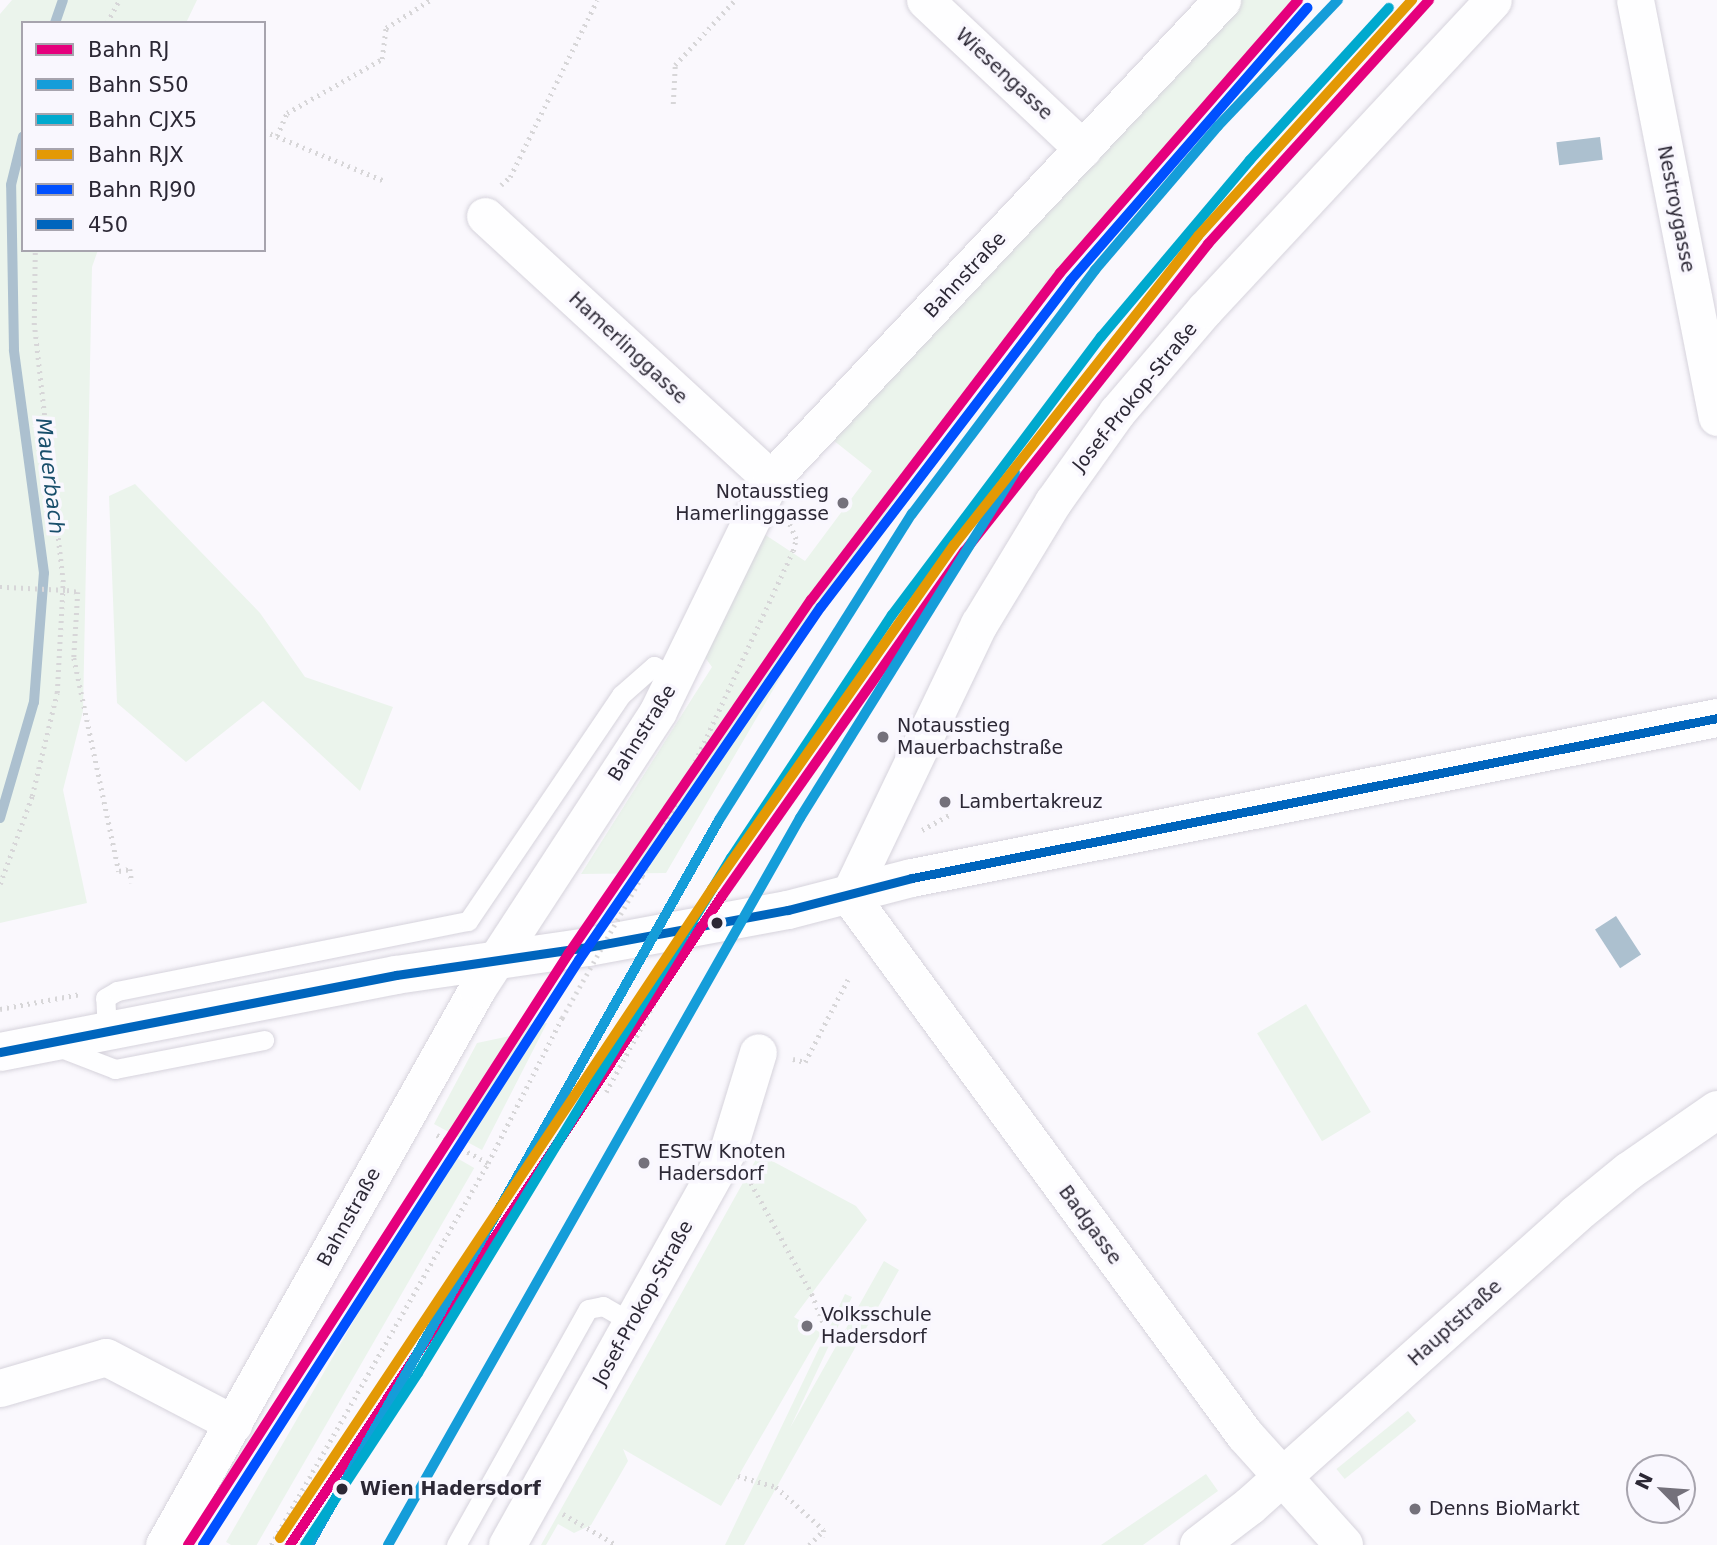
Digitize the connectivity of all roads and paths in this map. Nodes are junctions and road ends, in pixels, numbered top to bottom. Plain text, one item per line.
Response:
1 (119, 0) edge
2 (430, 0) edge
3 (597, 0) edge
4 (735, 0) edge
5 (925, 0) edge
6 (1222, 0) edge
7 (1493, 0) edge
8 (1635, 0) edge
9 (108, 21) edge
10 (673, 104) dead end
11 (266, 132) edge
12 (277, 136) junction
13 (1083, 149) junction
14 (385, 181) dead end
15 (488, 205) joint
16 (35, 252) edge
17 (1717, 417) edge
18 (766, 487) junction
19 (0, 587) edge
20 (676, 678) junction
21 (1717, 718) edge
22 (949, 815) dead end
23 (927, 828) dead end
24 (132, 883) dead end
25 (0, 884) edge
26 (849, 895) junction
27 (496, 962) junction
28 (848, 979) dead end
29 (664, 985) dead end
30 (107, 1031) junction
31 (264, 1040) dead end
32 (48, 1043) junction
33 (0, 1052) edge
34 (758, 1052) joint
35 (606, 1092) dead end
36 (1717, 1110) edge
37 (436, 1135) dead end
38 (729, 1147) junction
39 (488, 1163) junction
40 (632, 1323) junction
41 (827, 1332) dead end
42 (0, 1388) edge
43 (234, 1424) junction
44 (1284, 1474) junction
45 (738, 1476) dead end
46 (534, 1499) junction
47 (824, 1530) junction
48 (823, 1537) dead end
49 (164, 1545) edge
50 (271, 1545) edge
51 (456, 1545) edge
52 (507, 1545) edge
53 (617, 1545) edge
54 (809, 1545) edge
55 (1199, 1545) edge
56 (1344, 1545) edge

1 - 9 path
2 - 12 path
3 - 15 path
4 - 10 path
5 - 13 street, Wiesengasse
6 - 13 street, Bahnstraße
7 - 26 street, Josef-Prokop-Straße
8 - 17 street, Nestroygasse
11 - 12 path
12 - 14 path
13 - 18 street, Bahnstraße
15 - 18 street, Hamerlinggasse
16 - 25 path
18 - 20 street, Bahnstraße
18 - 39 path, bridge
19 - 24 path, bridge
20 - 27 street, Bahnstraße
20 - 30 lane
21 - 26 main road
22 - 23 path
26 - 27 main road
26 - 44 main road, Badgasse
27 - 30 main road
27 - 43 street, Bahnstraße
28 - 34 path
29 - 35 path
30 - 32 main road
31 - 32 lane
32 - 33 main road
34 - 38 street, Josef-Prokop-Straße
36 - 44 main road, Hauptstraße
37 - 39 path
38 - 40 street, Josef-Prokop-Straße
38 - 41 path
39 - 50 path
40 - 46 street, Josef-Prokop-Straße
40 - 51 lane
42 - 43 street
43 - 49 street, Bahnstraße
44 - 55 main road, Hauptstraße
44 - 56 main road, Badgasse
45 - 47 path
46 - 52 street, Josef-Prokop-Straße
46 - 53 path
47 - 48 path
47 - 54 path

